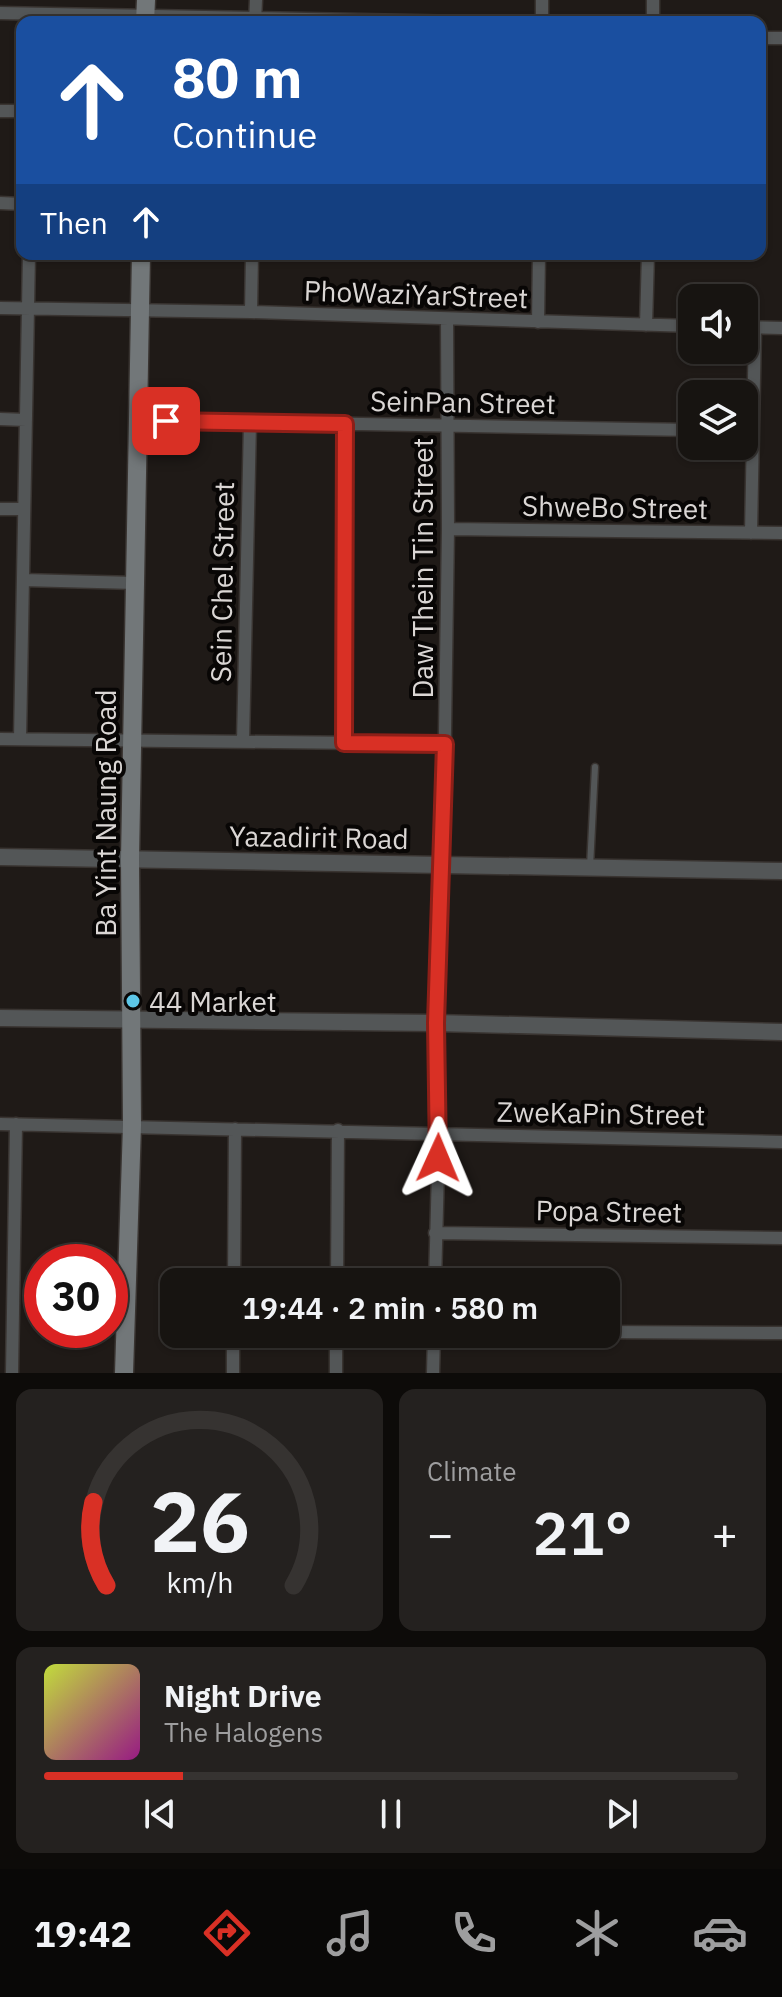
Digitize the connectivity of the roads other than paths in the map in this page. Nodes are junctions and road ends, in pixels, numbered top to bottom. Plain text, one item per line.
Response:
1 (34, 12) edge
2 (146, 12) edge
3 (0, 13) edge
4 (200, 16) edge
5 (29, 260) edge
6 (141, 260) edge
7 (252, 260) edge
8 (539, 260) edge
9 (648, 260) edge
10 (0, 308) edge
11 (29, 309) junction
12 (139, 311) junction
13 (251, 312) junction
14 (447, 319) junction
15 (538, 322) junction
16 (646, 325) junction
17 (678, 326) edge
18 (758, 327) edge
19 (782, 328) edge
20 (0, 419) edge
21 (26, 420) junction
22 (138, 420) junction
23 (250, 422) junction
24 (345, 424) junction
25 (447, 425) junction
26 (678, 430) edge
27 (750, 460) edge
28 (0, 509) edge
29 (24, 509) junction
30 (448, 529) junction
31 (751, 533) junction
32 (782, 533) edge
33 (23, 580) junction
34 (135, 583) junction
35 (0, 739) edge
36 (20, 739) junction
37 (132, 742) junction
38 (243, 742) junction
39 (344, 743) junction
40 (445, 744) junction
41 (595, 767) dead end
42 (0, 857) edge
43 (130, 859) junction
44 (443, 865) junction
45 (590, 867) junction
46 (782, 871) edge
47 (0, 1018) edge
48 (133, 1021) junction
49 (436, 1023) junction
50 (782, 1032) edge
51 (0, 1124) edge
52 (16, 1124) junction
53 (132, 1125) junction
54 (235, 1129) junction
55 (338, 1130) junction
56 (439, 1133) junction
57 (782, 1142) edge
58 (0, 1229) edge
59 (15, 1230) junction
60 (435, 1233) junction
61 (782, 1238) edge
62 (234, 1268) edge
63 (337, 1268) edge
64 (435, 1268) edge
65 (6, 1326) edge
66 (620, 1332) edge
67 (782, 1333) edge
68 (233, 1348) edge
69 (336, 1348) edge
70 (434, 1348) edge
71 (12, 1373) edge
72 (124, 1373) edge
73 (233, 1373) edge
74 (336, 1373) edge
75 (433, 1373) edge

1 - 2 street
1 - 3 street
2 - 4 street
5 - 11 street
6 - 12 main road, Ba Yint Naung Road
7 - 13 street
8 - 15 street
9 - 16 street
10 - 11 street, PhoWaziYarStreet
11 - 12 street, PhoWaziYarStreet
11 - 21 street
12 - 13 street, PhoWaziYarStreet
12 - 22 main road, Ba Yint Naung Road
13 - 14 street, PhoWaziYarStreet
14 - 15 street, PhoWaziYarStreet
14 - 25 street, Daw Thein Tin Street
15 - 16 street, PhoWaziYarStreet
16 - 17 street, PhoWaziYarStreet
18 - 19 street
20 - 21 street
21 - 29 street
22 - 23 street, SeinPan Street
22 - 34 main road, Ba Yint Naung Road
23 - 24 street, SeinPan Street
23 - 38 street, Sein Chel Street
24 - 25 street, SeinPan Street
24 - 39 street
25 - 26 street, SeinPan Street
25 - 30 street, Daw Thein Tin Street
27 - 31 street
28 - 29 street
29 - 33 street
30 - 31 street, ShweBo Street
30 - 40 street, Daw Thein Tin Street
31 - 32 street, ShweBo Street
33 - 34 street
33 - 36 street
34 - 37 main road, Ba Yint Naung Road
35 - 36 street
36 - 37 street
37 - 38 street
37 - 43 main road, Ba Yint Naung Road
38 - 39 street
39 - 40 street
40 - 44 street, Daw Thein Tin Street
41 - 45 lane
42 - 43 street, Yazadirit Road
43 - 44 street, Yazadirit Road
43 - 48 main road, Ba Yint Naung Road
44 - 45 street, Yazadirit Road
44 - 49 street, Daw Thein Tin Street
45 - 46 street, Yazadirit Road
47 - 48 street
48 - 49 street
48 - 53 main road, Ba Yint Naung Road
49 - 50 street
49 - 56 street, Daw Thein Tin Street
51 - 52 street, ZweKaPin Street
52 - 53 street, ZweKaPin Street
52 - 59 street
53 - 54 street, ZweKaPin Street
53 - 72 main road, Ba Yint Naung Road
54 - 55 street, ZweKaPin Street
54 - 62 street
55 - 56 street, ZweKaPin Street
55 - 63 street
56 - 57 street, ZweKaPin Street
56 - 60 street, Daw Thein Tin Street
58 - 59 street
59 - 65 street
60 - 61 street, Popa Street
60 - 64 street, Daw Thein Tin Street
65 - 71 street
66 - 67 street
68 - 73 street
69 - 74 street
70 - 75 street

